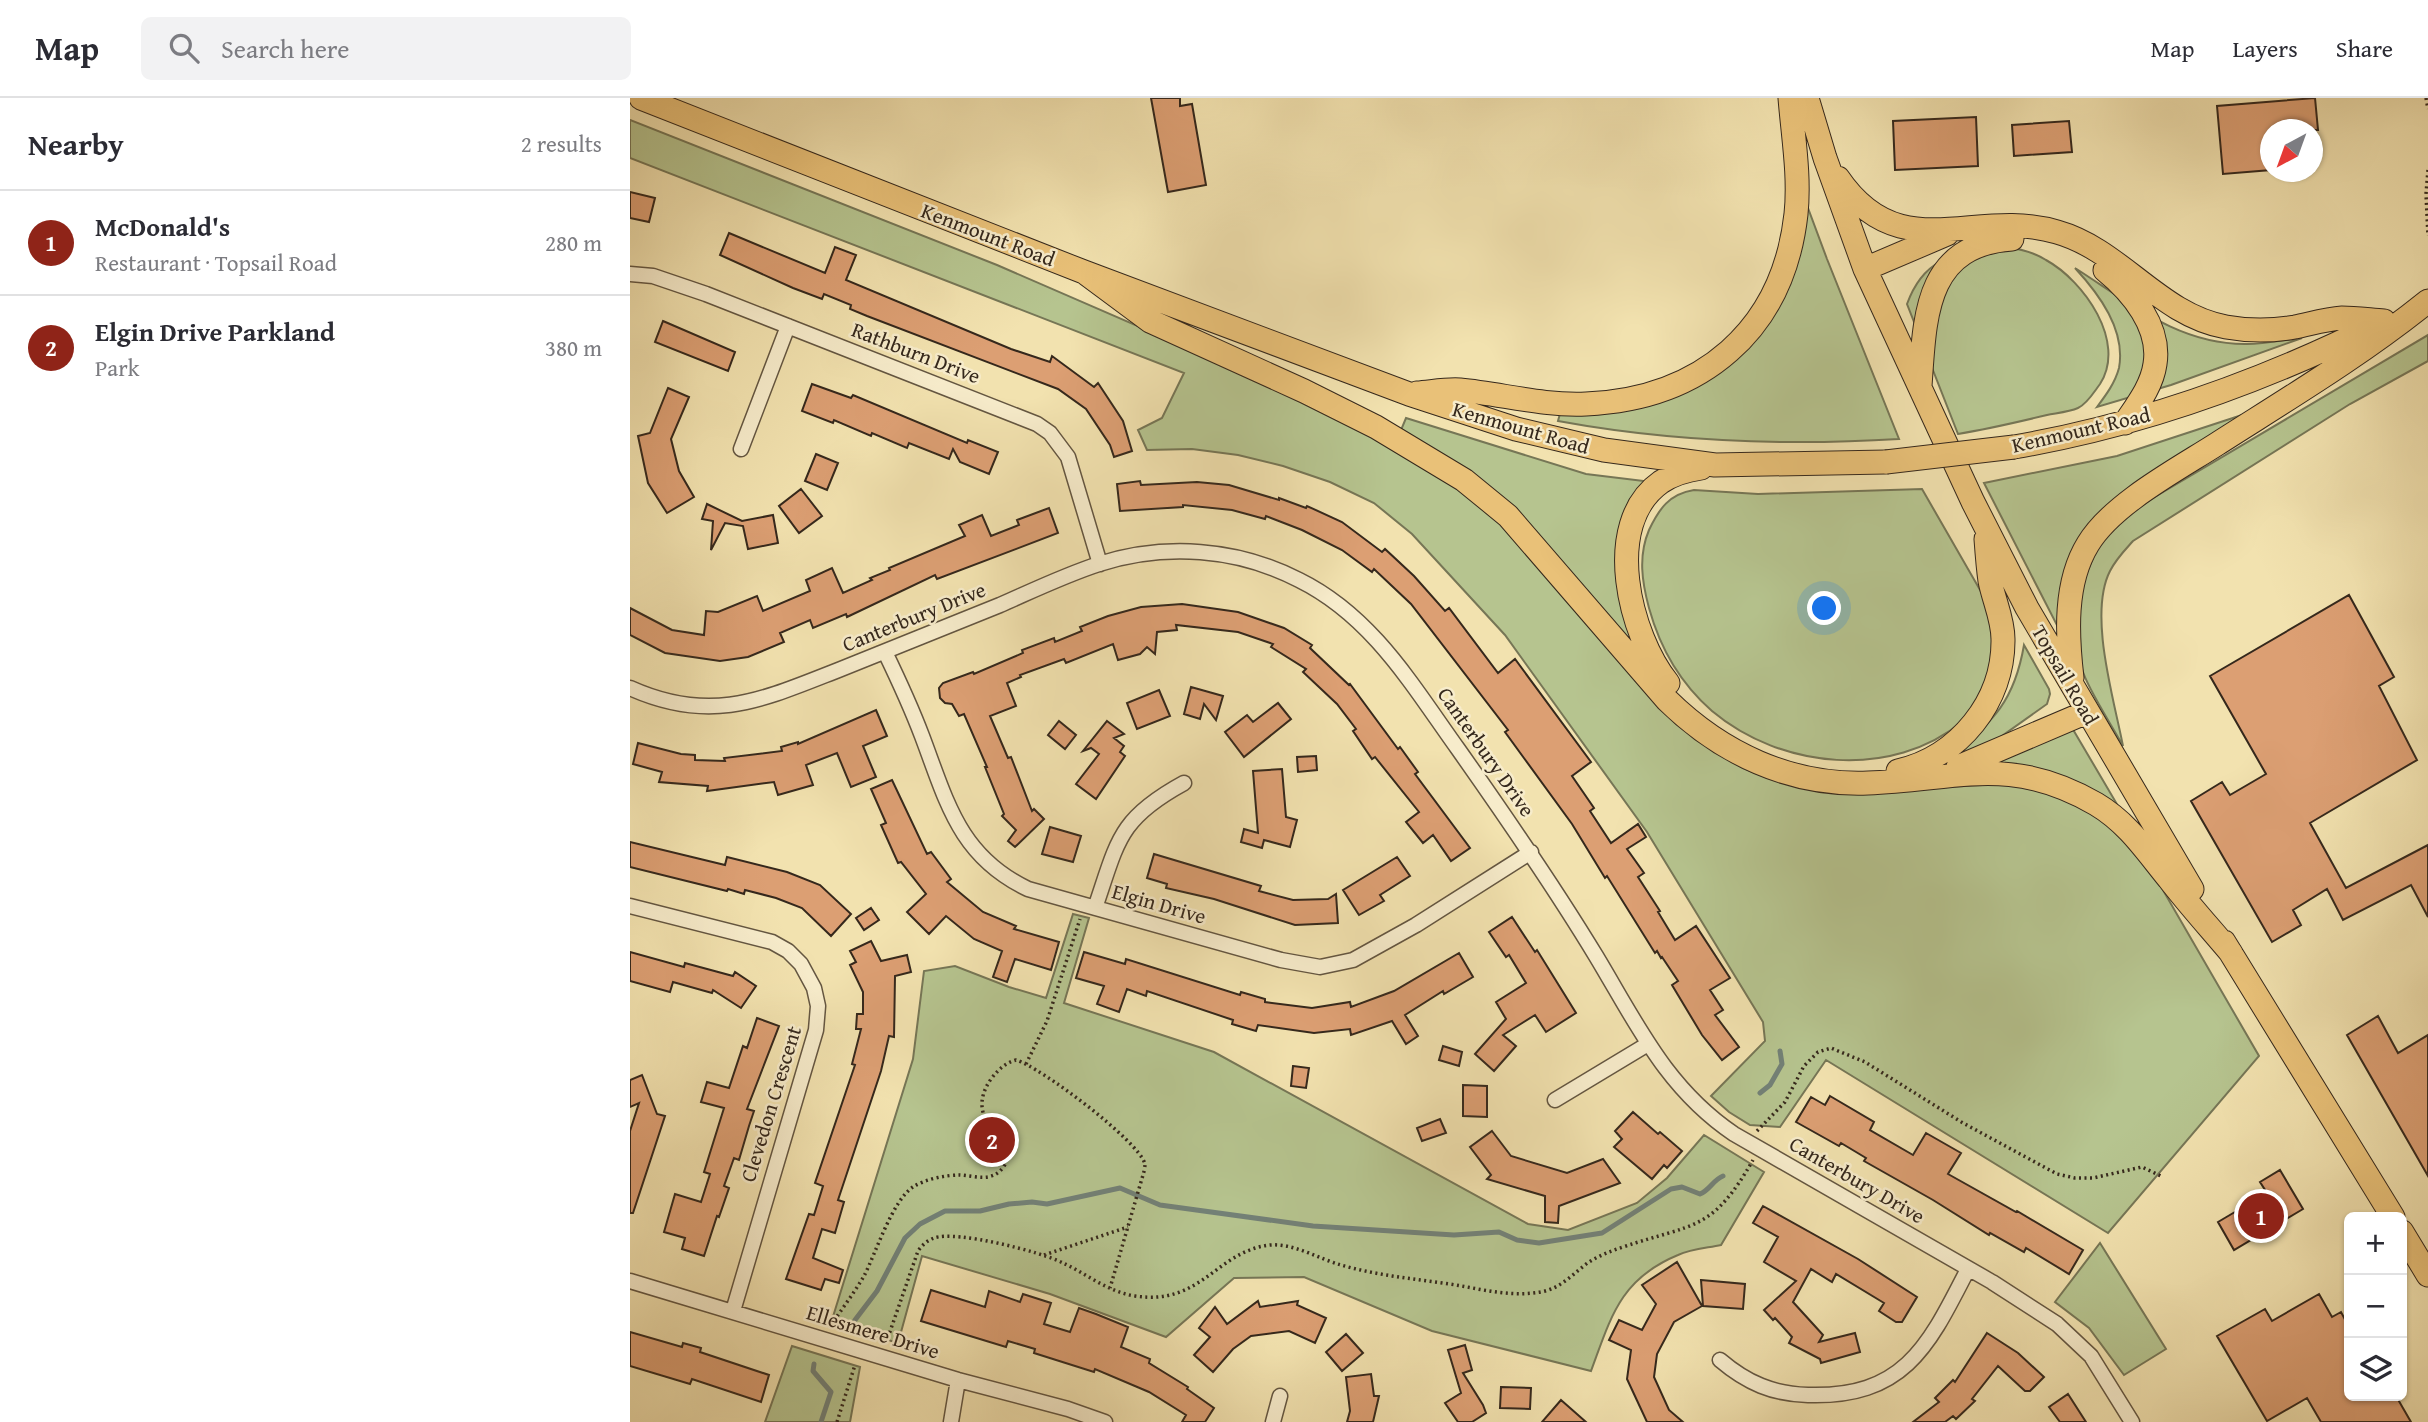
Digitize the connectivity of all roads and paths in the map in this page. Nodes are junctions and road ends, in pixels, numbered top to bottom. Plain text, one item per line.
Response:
1 (641, 98) edge
2 (1790, 98) edge
3 (1807, 98) edge
4 (2426, 98) edge
5 (2428, 109) edge
6 (1825, 158) junction
7 (2428, 170) edge
8 (1967, 229) junction
9 (2428, 236) edge
10 (1865, 269) junction
11 (1084, 272) junction
12 (630, 274) edge
13 (2428, 299) edge
14 (2384, 321) junction
15 (788, 327) junction
16 (1920, 390) junction
17 (1409, 394) junction
18 (2124, 422) junction
19 (741, 449) dead end
20 (1715, 465) junction
21 (1984, 525) junction
22 (1100, 564) junction
23 (885, 652) junction
24 (630, 688) edge
25 (2074, 688) junction
26 (2087, 712) junction
27 (1931, 777) junction
28 (1184, 783) dead end
29 (1531, 852) junction
30 (630, 906) edge
31 (1090, 906) junction
32 (2231, 953) junction
33 (1648, 1044) junction
34 (1026, 1064) junction
35 (1555, 1100) dead end
36 (1746, 1141) junction
37 (1759, 1149) junction
38 (2163, 1177) dead end
39 (2390, 1212) edge
40 (1128, 1227) junction
41 (2407, 1240) edge
42 (1043, 1256) junction
43 (1968, 1269) junction
44 (2428, 1275) edge
45 (630, 1281) edge
46 (1110, 1288) junction
47 (733, 1311) junction
48 (821, 1338) junction
49 (860, 1350) junction
50 (881, 1356) junction
51 (1720, 1360) dead end
52 (958, 1380) junction
53 (1280, 1396) dead end
54 (837, 1422) edge
55 (951, 1422) edge
56 (1105, 1422) edge
57 (1273, 1422) edge
58 (2132, 1422) edge

1 - 11 main road, Kenmount Road
2 - 17 main road
3 - 6 main road, Topsail Road
4 - 5 path
6 - 8 main road
6 - 10 main road, Topsail Road
7 - 9 path
8 - 10 main road
8 - 14 main road
10 - 16 main road, Topsail Road
11 - 17 main road, Kenmount Road
11 - 27 main road
12 - 15 street, Rathburn Drive
13 - 14 main road, Kenmount Road
13 - 25 main road
14 - 18 main road, Kenmount Road
15 - 19 street
15 - 22 street, Rathburn Drive
16 - 18 main road
16 - 21 main road, Topsail Road
17 - 20 main road, Kenmount Road
18 - 20 main road, Kenmount Road, bridge
20 - 21 main road
21 - 25 main road, Topsail Road
22 - 23 street, Canterbury Drive
22 - 29 street, Canterbury Drive
23 - 24 street, Canterbury Drive
23 - 31 street, Elgin Drive
25 - 26 main road, Topsail Road
26 - 27 main road
26 - 32 main road, Topsail Road
27 - 32 main road
28 - 31 street
29 - 31 street, Elgin Drive
29 - 33 street, Canterbury Drive
30 - 47 street, Clevedon Crescent
31 - 34 path
32 - 39 main road, Topsail Road
33 - 35 street
33 - 36 street, Canterbury Drive
34 - 40 path
34 - 48 path
36 - 37 street, Canterbury Drive
36 - 38 path
37 - 43 street, Canterbury Drive
37 - 46 path
40 - 42 path
40 - 46 path
41 - 44 main road
42 - 46 path
42 - 50 path
43 - 51 street
43 - 58 street, Canterbury Drive
45 - 47 street, Ellesmere Drive
47 - 48 street, Ellesmere Drive
48 - 49 street, Ellesmere Drive
49 - 50 street, Ellesmere Drive
49 - 54 path
50 - 52 street, Ellesmere Drive
52 - 55 street
52 - 56 street, Ellesmere Drive
53 - 57 street

